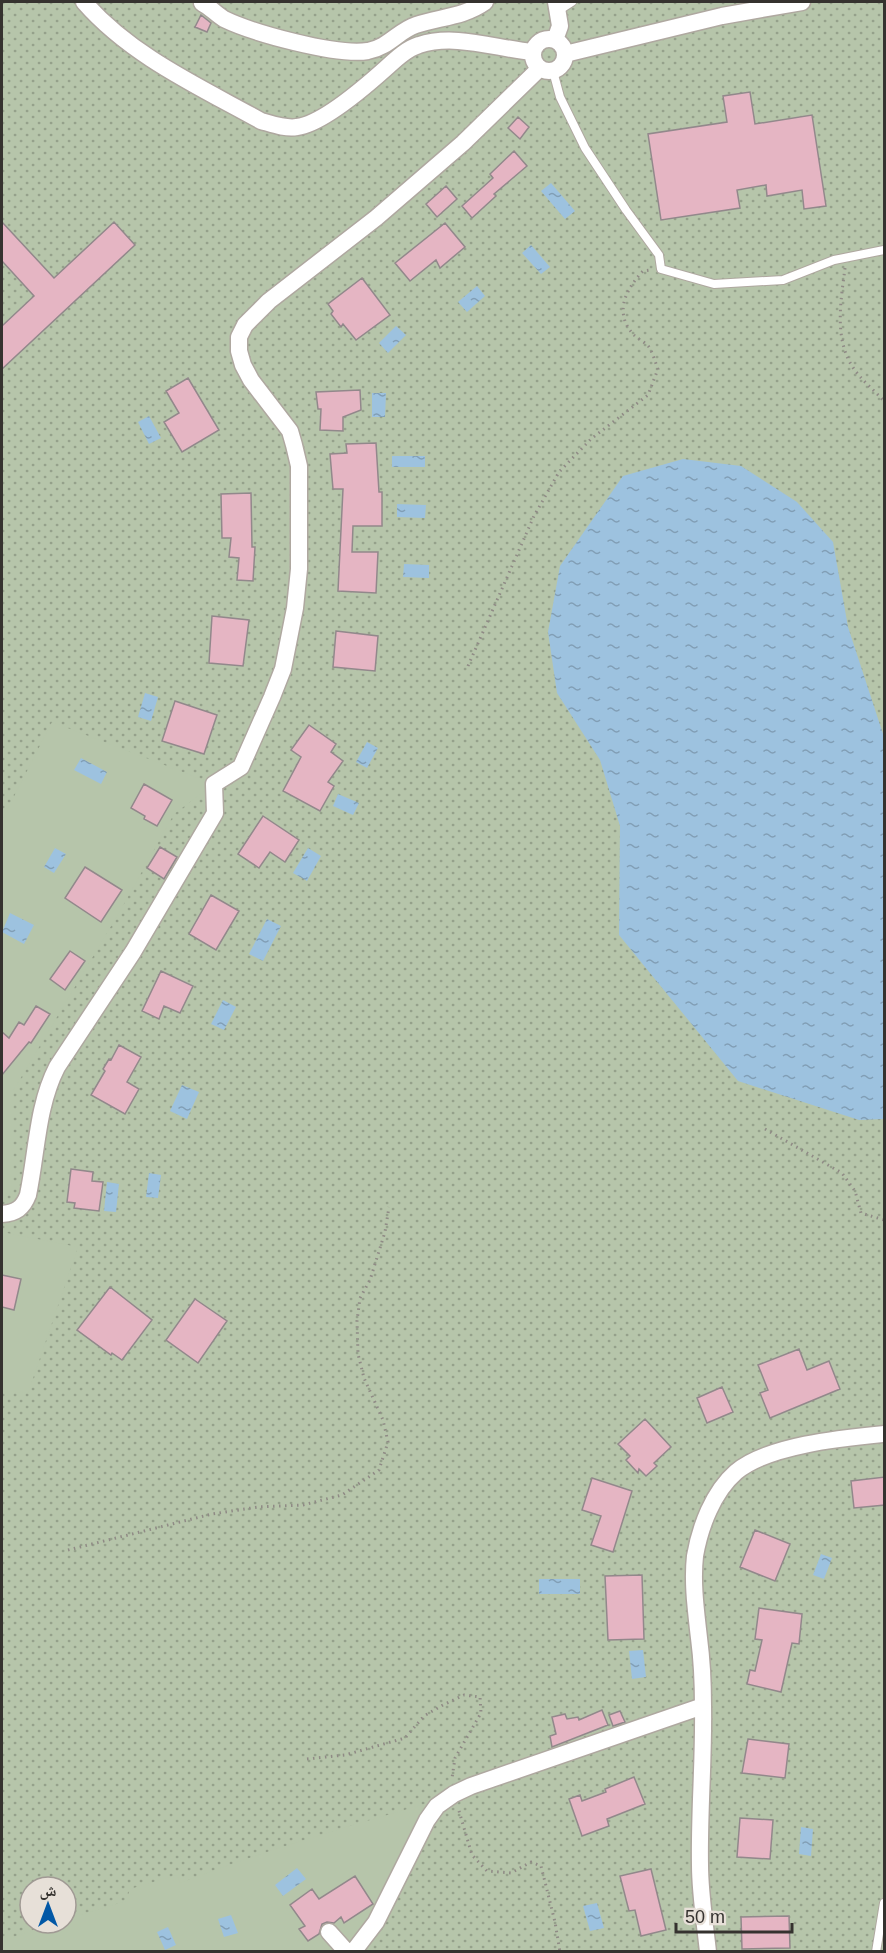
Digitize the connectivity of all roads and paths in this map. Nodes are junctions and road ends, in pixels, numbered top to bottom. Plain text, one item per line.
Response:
1 (84, 2) edge
2 (485, 2) edge
3 (572, 2) edge
4 (802, 2) edge
5 (202, 3) dead end
6 (557, 6) edge
7 (555, 40) junction
8 (533, 52) junction
9 (565, 54) junction
10 (546, 69) junction
11 (885, 250) edge
12 (847, 258) junction
13 (661, 269) junction
14 (885, 401) edge
15 (468, 666) dead end
16 (765, 1130) dead end
17 (389, 1207) dead end
18 (2, 1214) edge
19 (885, 1220) edge
20 (885, 1434) edge
21 (68, 1550) dead end
22 (703, 1706) junction
23 (885, 1903) edge
24 (329, 1932) dead end
25 (347, 1952) edge
26 (353, 1952) edge
27 (708, 1952) edge
28 (876, 1952) edge

1 - 8 street
2 - 5 street
3 - 6 lane
4 - 9 street
6 - 7 street
7 - 8 street
7 - 9 street
8 - 10 street
9 - 10 street
10 - 13 lane
10 - 18 street
11 - 12 lane
12 - 13 lane
12 - 14 path
13 - 15 path
16 - 19 path
17 - 21 path
20 - 22 street
22 - 26 street
22 - 27 street
23 - 28 lane
24 - 25 street

